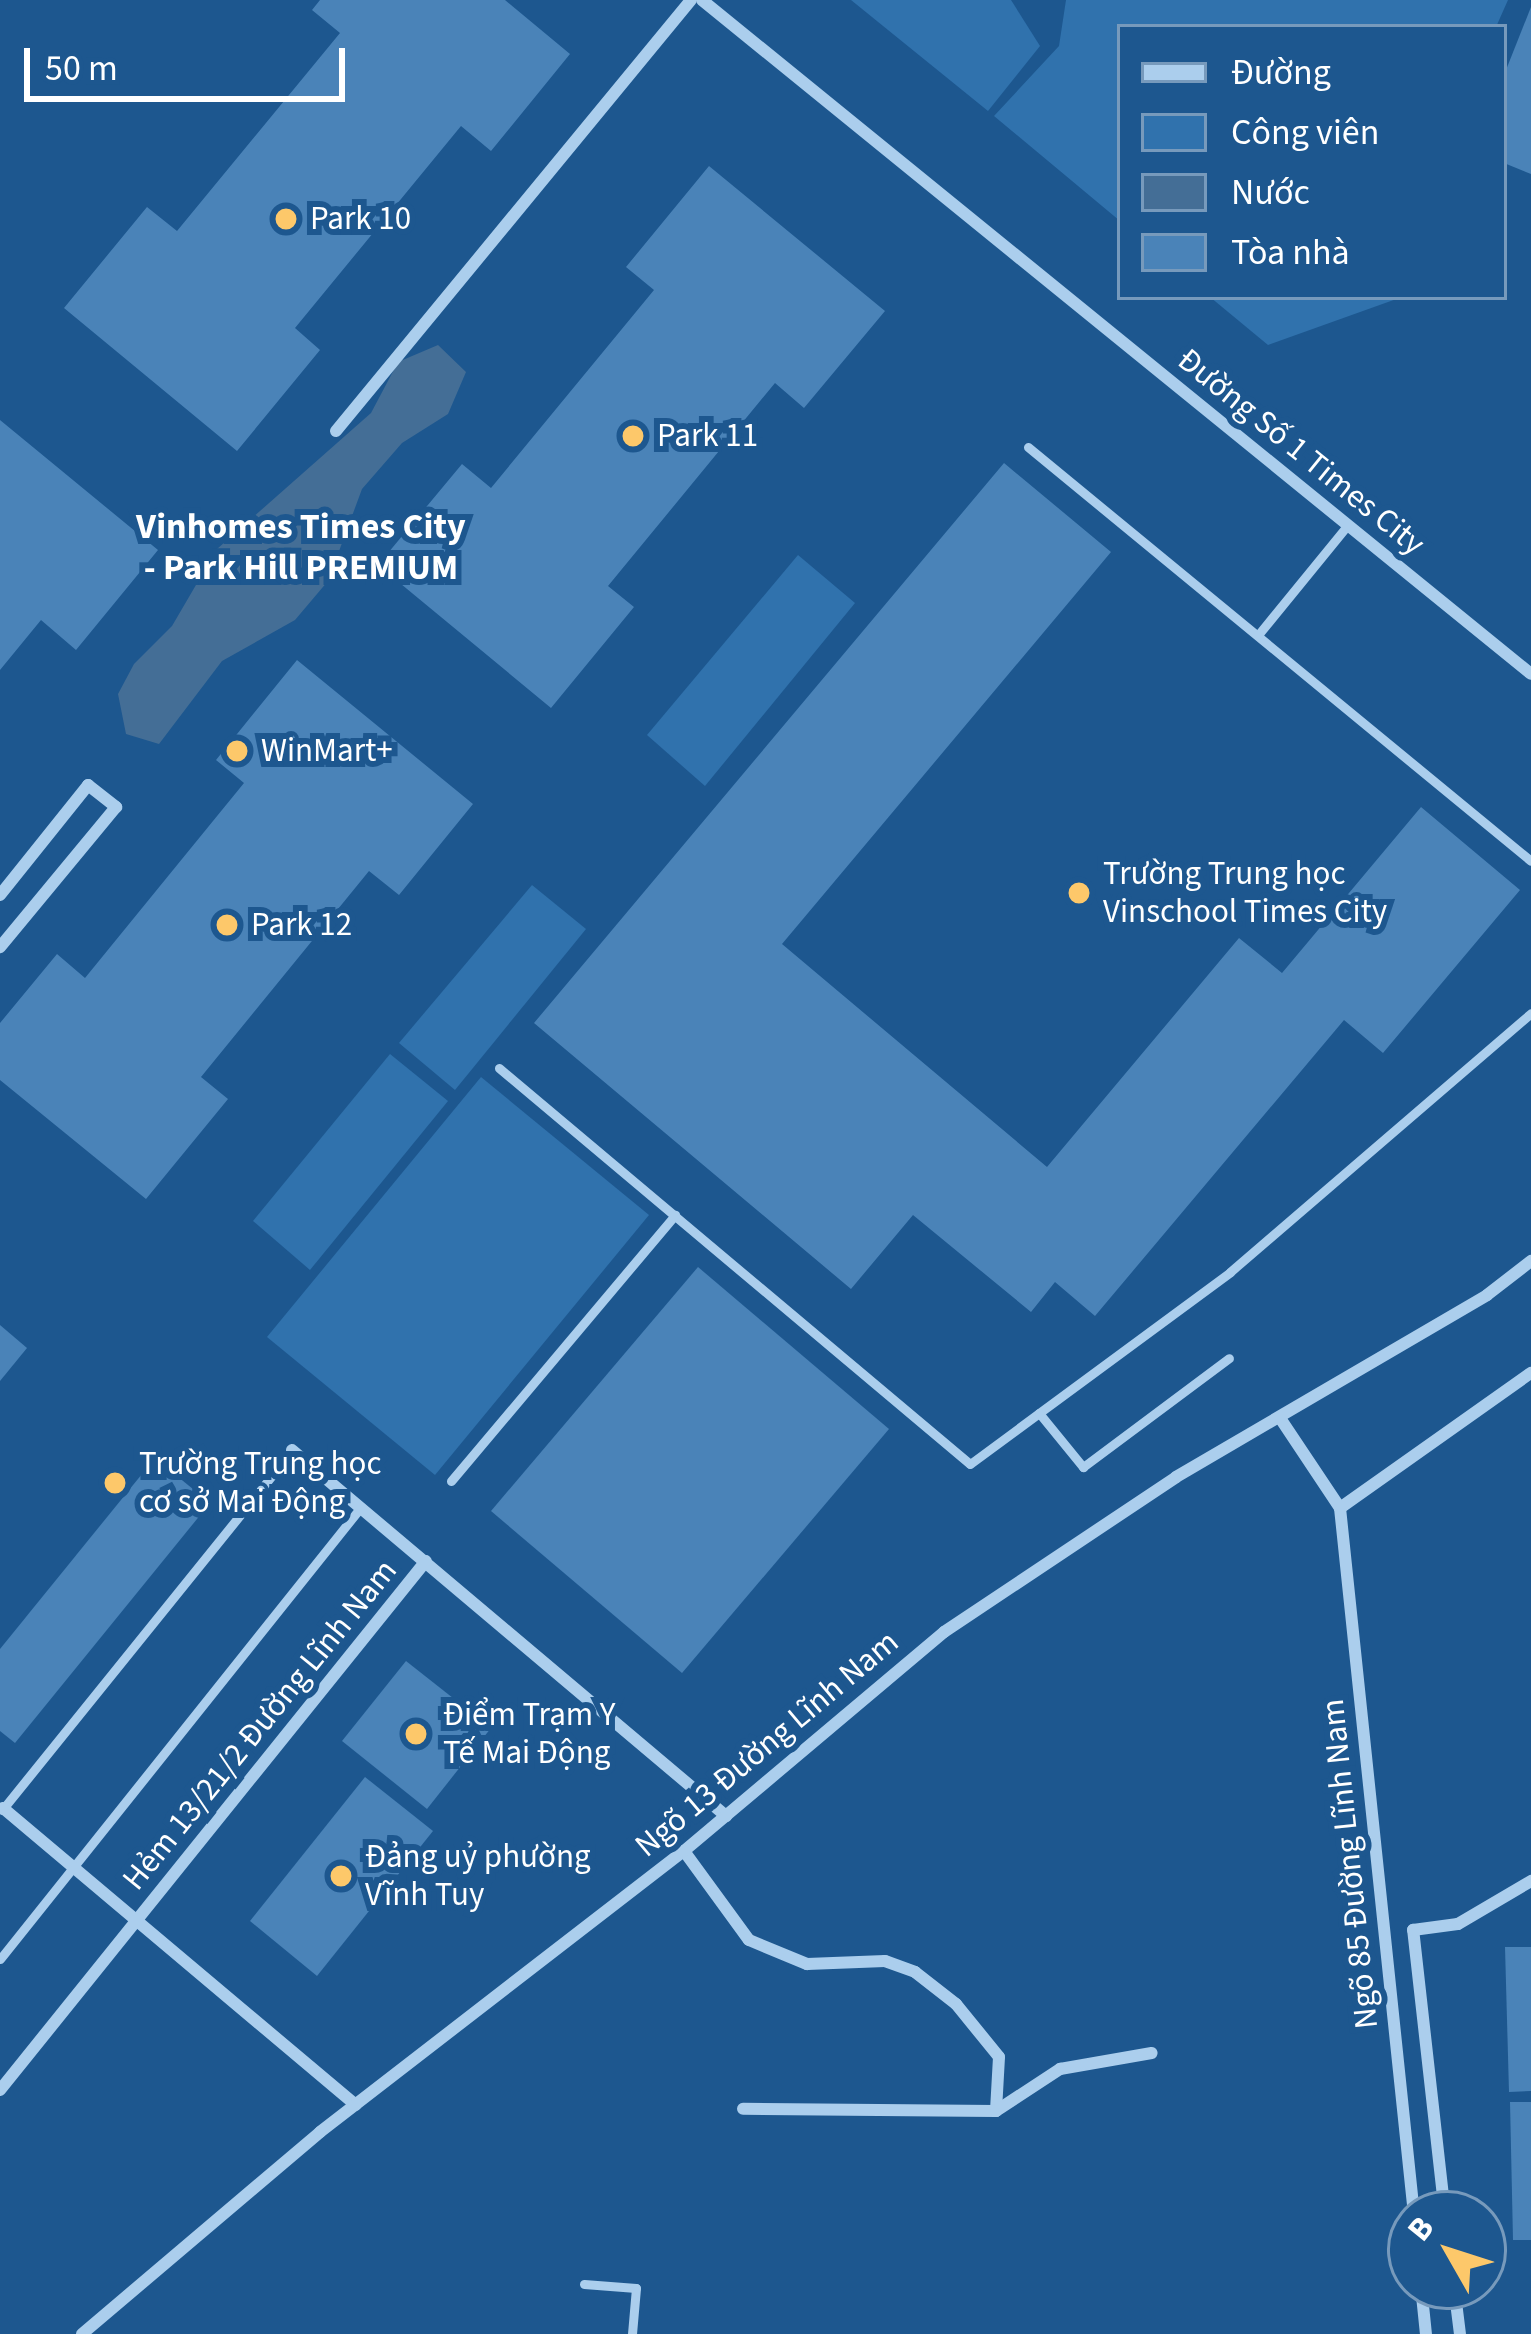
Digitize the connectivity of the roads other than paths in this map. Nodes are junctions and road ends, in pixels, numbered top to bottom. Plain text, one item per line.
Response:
1 (692, 0) edge
2 (702, 0) edge
3 (336, 431) dead end
4 (1028, 447) dead end
5 (1347, 526) junction
6 (1258, 635) junction
7 (1531, 674) edge
8 (1531, 843) edge
9 (1527, 857) edge
10 (0, 895) edge
11 (0, 947) edge
12 (1531, 1013) edge
13 (499, 1068) dead end
14 (675, 1215) junction
15 (1531, 1261) edge
16 (1229, 1358) dead end
17 (1531, 1373) edge
18 (1039, 1413) junction
19 (1280, 1418) junction
20 (292, 1450) joint
21 (451, 1481) dead end
22 (362, 1507) junction
23 (1340, 1508) junction
24 (426, 1561) junction
25 (2, 1811) edge
26 (726, 1816) junction
27 (684, 1851) junction
28 (76, 1869) junction
29 (1531, 1881) edge
30 (137, 1923) junction
31 (0, 1959) edge
32 (1152, 2053) dead end
33 (0, 2090) edge
34 (356, 2105) junction
35 (743, 2109) dead end
36 (996, 2111) junction
37 (1411, 2190) edge
38 (1442, 2190) edge
39 (584, 2284) dead end
40 (82, 2334) edge
41 (632, 2334) edge

1 - 3 street
2 - 5 street, Đường Số 1 Times City
4 - 6 lane
5 - 6 lane
5 - 7 street, Đường Số 1 Times City
6 - 9 lane
8 - 9 lane
10 - 11 street
12 - 18 lane
13 - 14 lane
14 - 18 lane
14 - 21 lane
15 - 19 street, Ngõ 13 Đường Lĩnh Nam
16 - 18 lane
17 - 23 street
19 - 23 street, Ngõ 85 Đường Lĩnh Nam
19 - 26 street, Ngõ 13 Đường Lĩnh Nam
20 - 22 street
20 - 25 lane
22 - 24 street
22 - 28 lane
23 - 37 street, Ngõ 85 Đường Lĩnh Nam
24 - 26 street
24 - 30 street, Hẻm 13/21/2 Đường Lĩnh Nam
25 - 28 street
26 - 27 street, Ngõ 13 Đường Lĩnh Nam
27 - 34 street, Ngõ 13 Đường Lĩnh Nam
27 - 36 street
28 - 30 street
28 - 31 lane
29 - 38 street
30 - 33 street, Hẻm 13/21/2 Đường Lĩnh Nam
30 - 34 street
32 - 36 street
34 - 40 street, Ngõ 13 Đường Lĩnh Nam
35 - 36 street
39 - 41 lane

